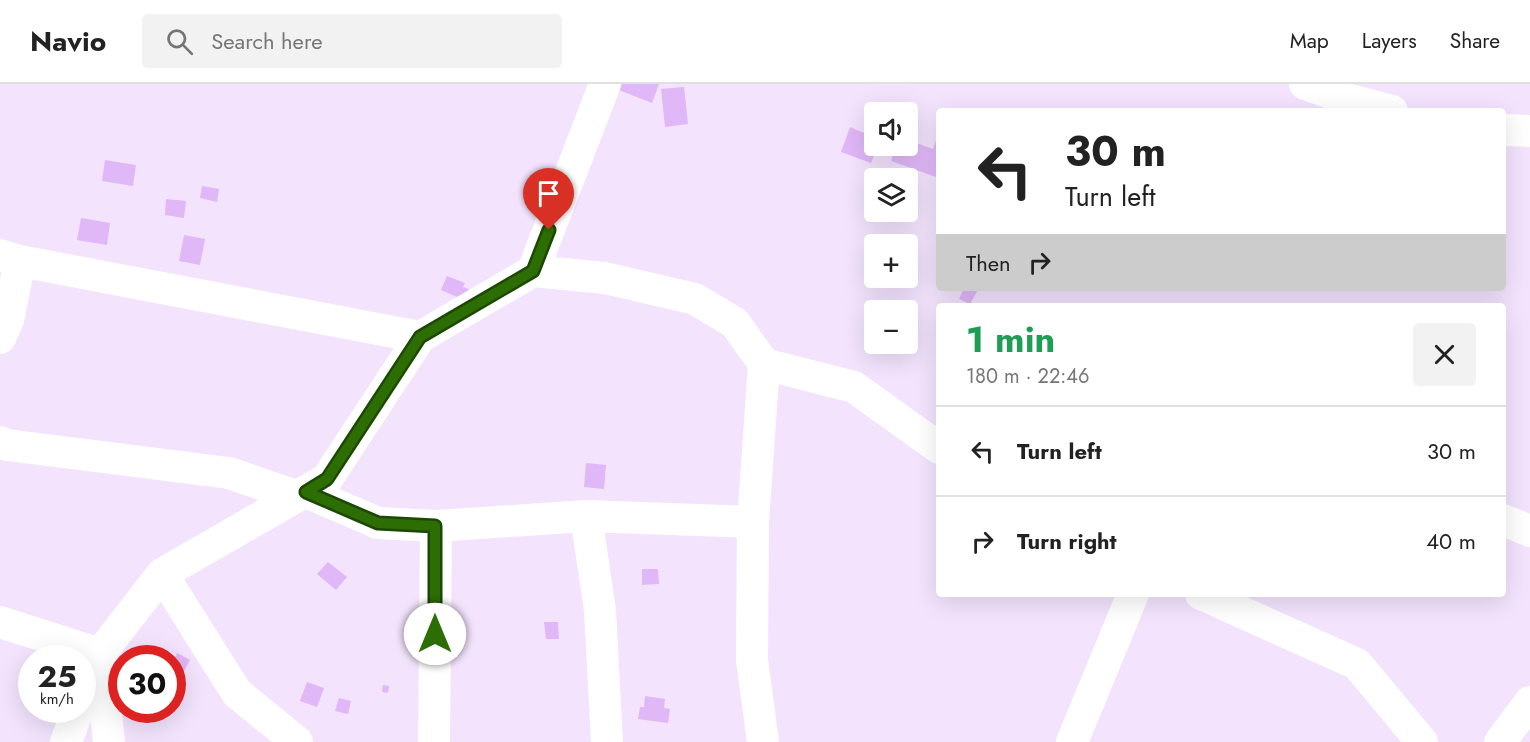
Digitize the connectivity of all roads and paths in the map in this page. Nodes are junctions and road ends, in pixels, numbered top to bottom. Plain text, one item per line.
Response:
1 (605, 84) edge
2 (1305, 84) edge
3 (1381, 108) edge
4 (1506, 130) edge
5 (1530, 131) edge
6 (10, 258) edge
7 (533, 271) junction
8 (420, 337) junction
9 (0, 338) edge
10 (764, 364) junction
11 (0, 442) edge
12 (936, 446) edge
13 (301, 494) junction
14 (586, 516) junction
15 (1506, 521) edge
16 (753, 522) junction
17 (435, 526) junction
18 (1530, 531) edge
19 (162, 574) junction
20 (1132, 597) edge
21 (1209, 597) edge
22 (0, 622) edge
23 (100, 654) junction
24 (96, 664) edge
25 (1530, 702) edge
26 (73, 723) edge
27 (66, 742) edge
28 (109, 742) edge
29 (295, 742) edge
30 (434, 742) edge
31 (607, 742) edge
32 (763, 742) edge
33 (1072, 742) edge
34 (1422, 742) edge
35 (1500, 742) edge

1 - 7 street
2 - 3 street
4 - 5 street
6 - 8 street
6 - 9 street
7 - 8 street
7 - 10 street
8 - 13 street
10 - 12 street
10 - 16 street
11 - 13 street
13 - 17 street
13 - 19 street
14 - 16 street
14 - 17 street
14 - 31 street
15 - 18 street
16 - 32 street
17 - 30 street
19 - 23 street
19 - 29 street
20 - 33 street
21 - 34 street
22 - 23 street
23 - 24 street
23 - 28 street
25 - 35 street
26 - 27 street

